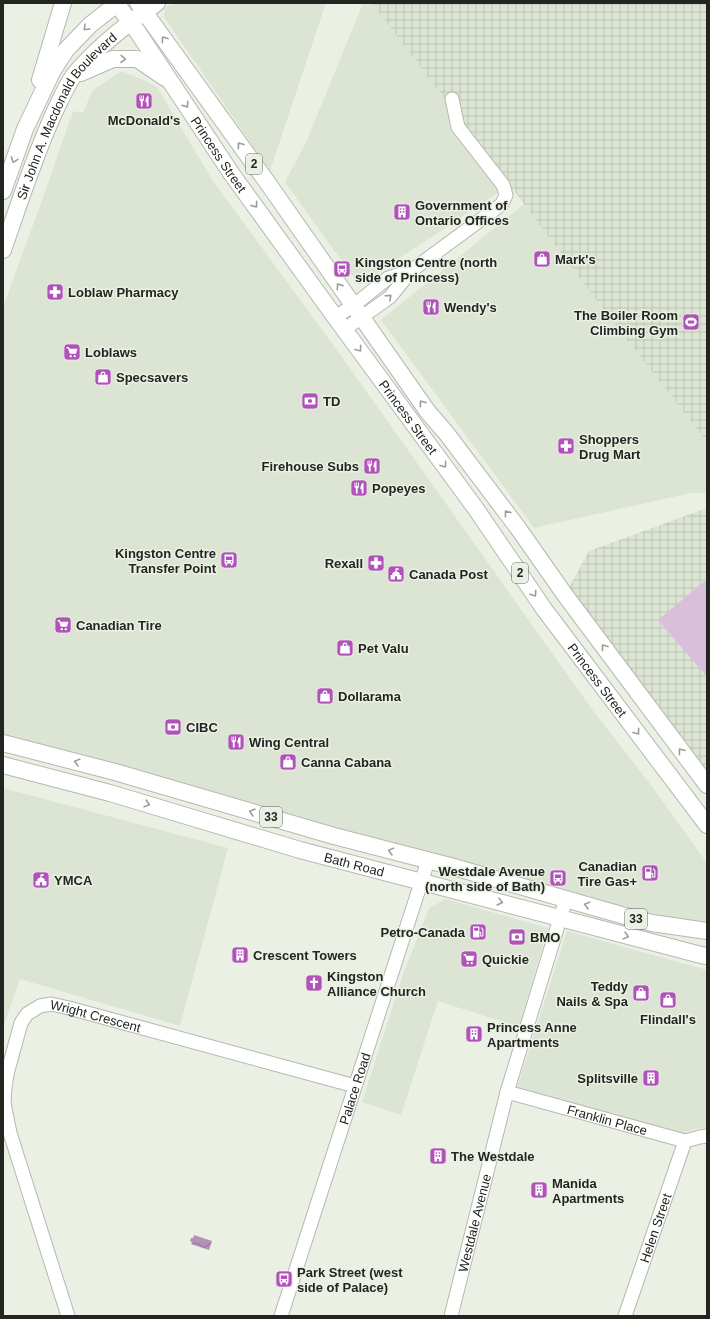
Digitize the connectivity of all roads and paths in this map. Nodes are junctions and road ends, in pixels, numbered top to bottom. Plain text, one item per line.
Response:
1 (62, 3) edge
2 (117, 3) edge
3 (146, 6) edge
4 (130, 22) junction
5 (74, 76) junction
6 (172, 83) junction
7 (452, 99) dead end
8 (25, 129) junction
9 (3, 191) edge
10 (3, 250) edge
11 (357, 312) junction
12 (340, 323) junction
13 (3, 743) edge
14 (3, 765) edge
15 (706, 784) edge
16 (707, 826) edge
17 (428, 861) junction
18 (422, 882) junction
19 (566, 899) junction
20 (561, 918) junction
21 (707, 931) edge
22 (705, 956) edge
23 (355, 1086) junction
24 (507, 1092) junction
25 (707, 1136) edge
26 (685, 1141) junction
27 (68, 1316) edge
28 (282, 1316) edge
29 (450, 1316) edge
30 (625, 1316) edge

1 - 8 main road
2 - 4 main road, Princess Street / 2
2 -> 8 main road, Sir John A. Macdonald Boulevard
3 - 4 main road, Sir John A. Macdonald Boulevard
11 -> 3 main road, Princess Street / 2
4 - 5 main road, Sir John A. Macdonald Boulevard
4 - 6 main road, Princess Street / 2
5 -> 6 main road
5 - 10 main road, Sir John A. Macdonald Boulevard
6 -> 12 main road, Princess Street / 2
7 - 11 street
8 -> 9 main road, Sir John A. Macdonald Boulevard
11 - 12 street
15 -> 11 main road, Princess Street / 2
12 -> 16 main road, Princess Street / 2
17 -> 13 main road, Bath Road / 33
14 -> 18 main road, Bath Road / 33
17 - 18 street, Palace Road
17 - 19 main road, Bath Road / 33
18 -> 20 main road, Bath Road / 33
18 - 23 street, Palace Road
19 - 20 street, Westdale Avenue
21 -> 19 main road, Bath Road / 33
20 -> 22 main road, Bath Road / 33
20 - 24 street, Westdale Avenue
23 - 27 street, Wright Crescent
23 - 28 street, Palace Road
24 - 26 street, Franklin Place
24 - 29 street, Westdale Avenue
25 - 26 street, Franklin Place
26 - 30 street, Helen Street

